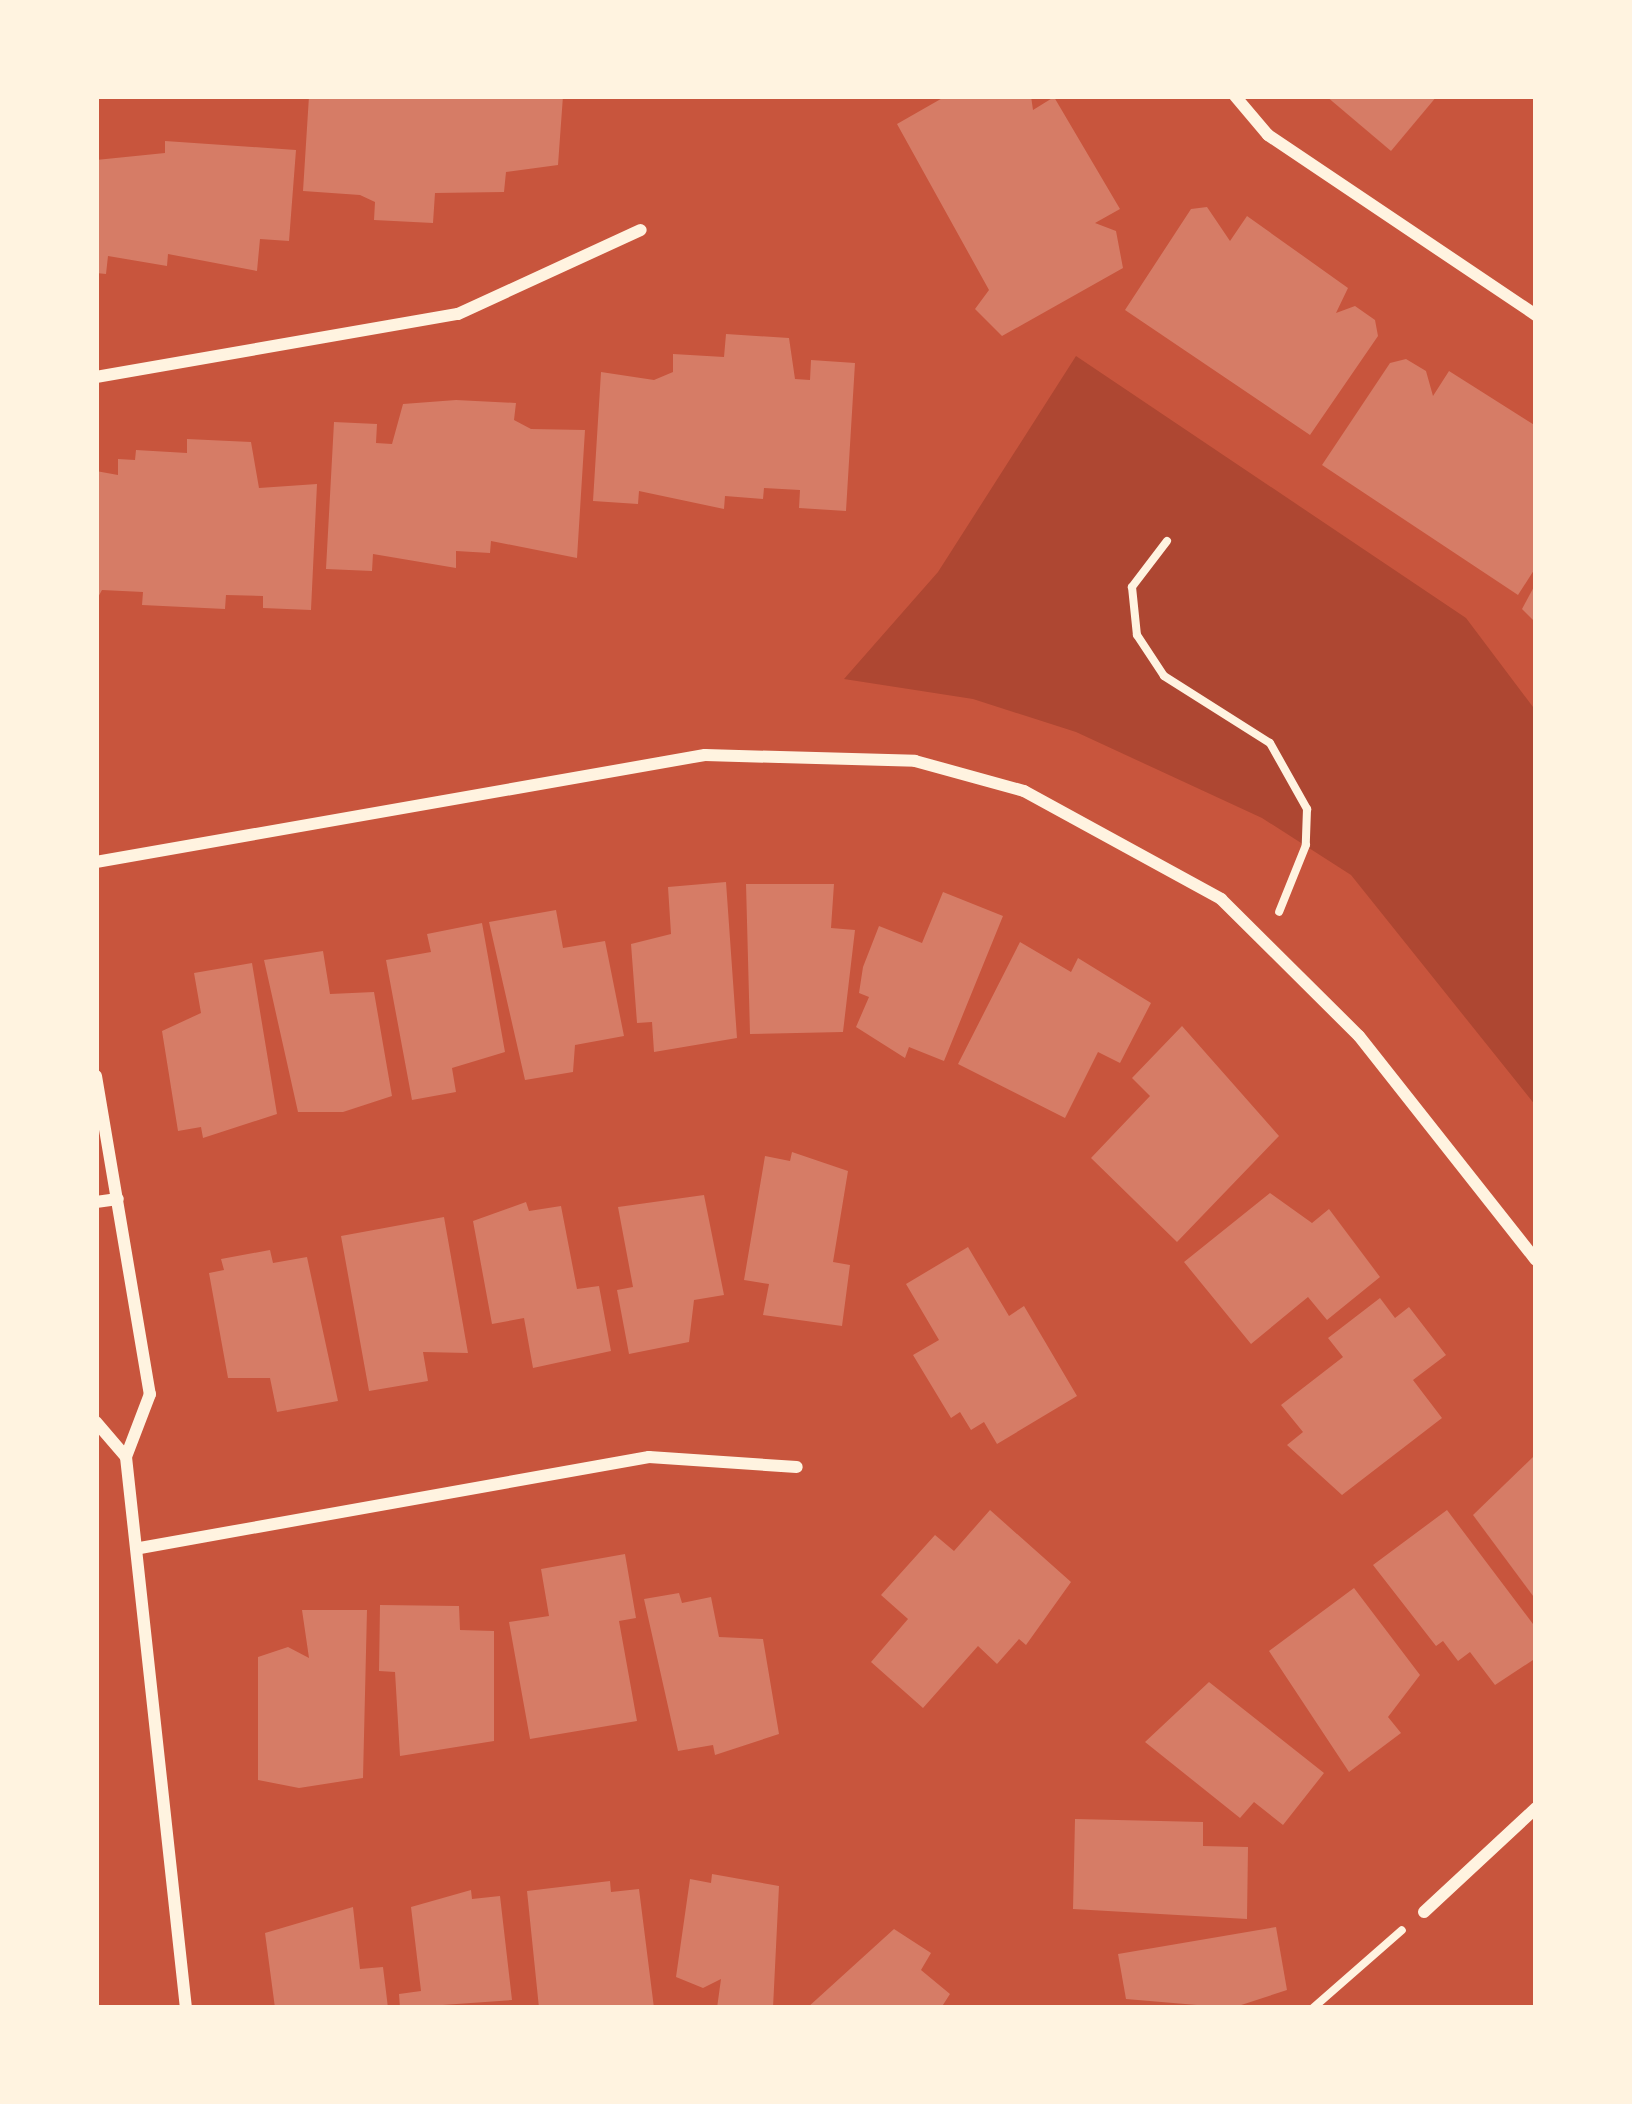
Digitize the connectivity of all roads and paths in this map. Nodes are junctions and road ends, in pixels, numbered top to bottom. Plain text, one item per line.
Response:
1 (1235, 96) edge
2 (641, 230) dead end
3 (1536, 315) edge
4 (96, 377) edge
5 (1167, 541) dead end
6 (96, 862) edge
7 (1267, 941) junction
8 (96, 1076) edge
9 (118, 1198) junction
10 (96, 1202) edge
11 (1536, 1261) edge
12 (96, 1422) edge
13 (126, 1456) junction
14 (797, 1467) dead end
15 (140, 1548) junction
16 (1536, 1808) edge
17 (1424, 1912) joint
18 (186, 2008) edge
19 (1313, 2008) edge

1 - 3 street
2 - 4 street
5 - 7 path
6 - 7 street
7 - 11 street
8 - 9 street
9 - 10 street
9 - 13 street
12 - 13 street
13 - 15 street
14 - 15 street
15 - 18 street
16 - 17 street
17 - 19 path

